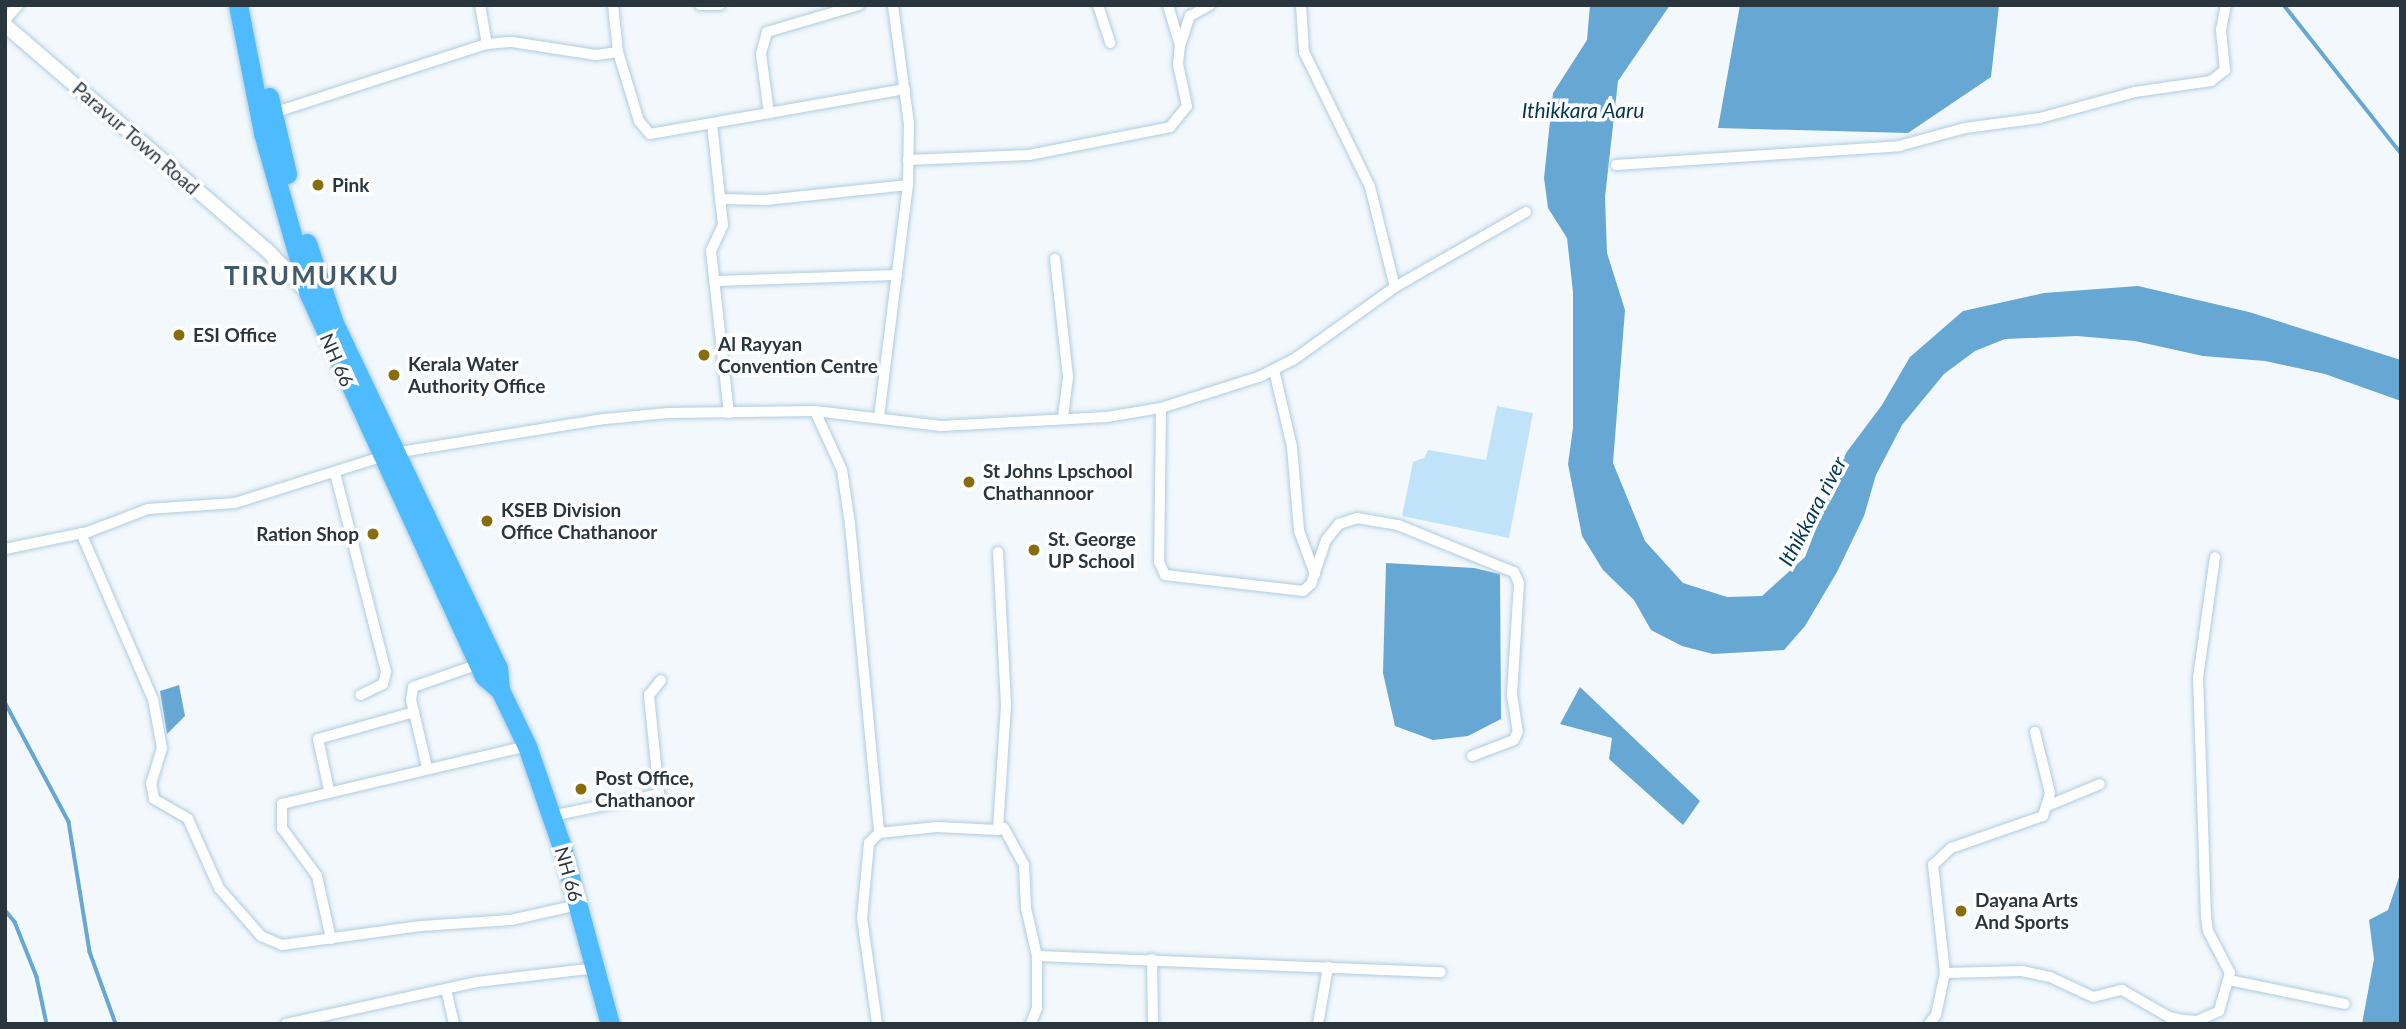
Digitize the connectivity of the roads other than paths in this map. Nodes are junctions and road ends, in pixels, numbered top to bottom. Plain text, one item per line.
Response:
1 (18, 5) edge
2 (238, 5) edge
3 (250, 5) edge
4 (480, 5) edge
5 (613, 5) edge
6 (700, 5) edge
7 (720, 5) edge
8 (812, 5) edge
9 (859, 5) edge
10 (892, 5) edge
11 (1098, 5) edge
12 (1168, 5) edge
13 (1210, 5) edge
14 (1301, 5) edge
15 (2226, 5) edge
16 (814, 18) junction
17 (7, 27) edge
18 (1110, 43) dead end
19 (487, 44) junction
20 (1180, 46) junction
21 (618, 52) junction
22 (905, 89) junction
23 (273, 113) junction
24 (769, 113) junction
25 (712, 124) junction
26 (908, 160) junction
27 (1616, 165) dead end
28 (908, 185) junction
29 (720, 199) junction
30 (1526, 212) dead end
31 (268, 251) junction
32 (296, 252) junction
33 (1055, 259) dead end
34 (897, 275) junction
35 (714, 281) junction
36 (1395, 287) junction
37 (309, 294) junction
38 (1274, 370) junction
39 (1161, 408) junction
40 (816, 411) junction
41 (729, 413) junction
42 (879, 417) junction
43 (1063, 417) junction
44 (387, 455) junction
45 (335, 473) junction
46 (81, 533) junction
47 (5, 549) edge
48 (998, 552) dead end
49 (2215, 557) dead end
50 (1315, 574) junction
51 (479, 664) junction
52 (661, 680) dead end
53 (500, 690) junction
54 (360, 695) dead end
55 (414, 712) junction
56 (2035, 732) dead end
57 (527, 746) junction
58 (1472, 756) dead end
59 (427, 768) junction
60 (2100, 784) dead end
61 (329, 790) junction
62 (2047, 806) junction
63 (551, 816) junction
64 (998, 830) junction
65 (879, 833) junction
66 (578, 905) junction
67 (331, 939) junction
68 (1037, 956) junction
69 (1152, 959) junction
70 (1328, 967) junction
71 (596, 968) junction
72 (1441, 972) dead end
73 (1945, 973) junction
74 (2229, 980) junction
75 (446, 989) junction
76 (2345, 1004) dead end
77 (1934, 1021) edge
78 (2166, 1021) edge
79 (286, 1024) edge
80 (454, 1024) edge
81 (610, 1024) edge
82 (877, 1024) edge
83 (1031, 1024) edge
84 (1153, 1024) edge
85 (1318, 1024) edge

1 - 17 street
2 - 32 highway, NH 66
3 - 23 highway, NH 66
4 - 19 street
5 - 21 street
6 - 7 street
8 - 16 street
9 - 16 street
10 - 22 street
11 - 18 street
12 - 20 street
13 - 20 street
14 - 36 street
15 - 27 street
16 - 24 street
17 - 31 main road, Paravur Town Road
19 - 21 street
19 - 23 street
20 - 26 street
21 - 25 street
22 - 24 street
22 - 26 street
23 - 44 highway, NH 66
24 - 25 street
25 - 29 street
26 - 28 street
28 - 29 street
28 - 34 street
29 - 35 street
30 - 36 street
31 - 32 main road
31 - 37 main road, Paravur Town Road
32 - 37 highway, NH 66
33 - 43 street
34 - 35 street
34 - 42 street
35 - 41 street
36 - 38 street
37 - 44 highway, NH 66
38 - 39 street
38 - 50 street
39 - 43 street
39 - 50 street
40 - 41 street
40 - 42 street
40 - 65 street
41 - 44 street
42 - 43 street
44 - 45 street
44 - 51 highway, NH 66
44 - 53 highway, NH 66
45 - 46 street
45 - 54 street
46 - 47 street
46 - 67 street
48 - 64 street
49 - 74 street
50 - 58 street
51 - 53 highway, NH 66
51 - 55 street
52 - 63 street
53 - 57 highway, NH 66
55 - 59 street
55 - 61 street
56 - 62 street
57 - 59 street
57 - 63 highway, NH 66
59 - 61 street
60 - 62 street
61 - 67 street
62 - 73 street
63 - 66 highway, NH 66
64 - 65 street
64 - 68 street
65 - 82 street
66 - 67 street
66 - 71 highway, NH 66
68 - 69 street
68 - 83 street
69 - 70 street
69 - 84 street
70 - 72 street
70 - 85 street
71 - 75 street
71 - 81 highway, NH 66
73 - 77 street
73 - 78 street
74 - 76 street
74 - 78 street
75 - 79 street
75 - 80 street

